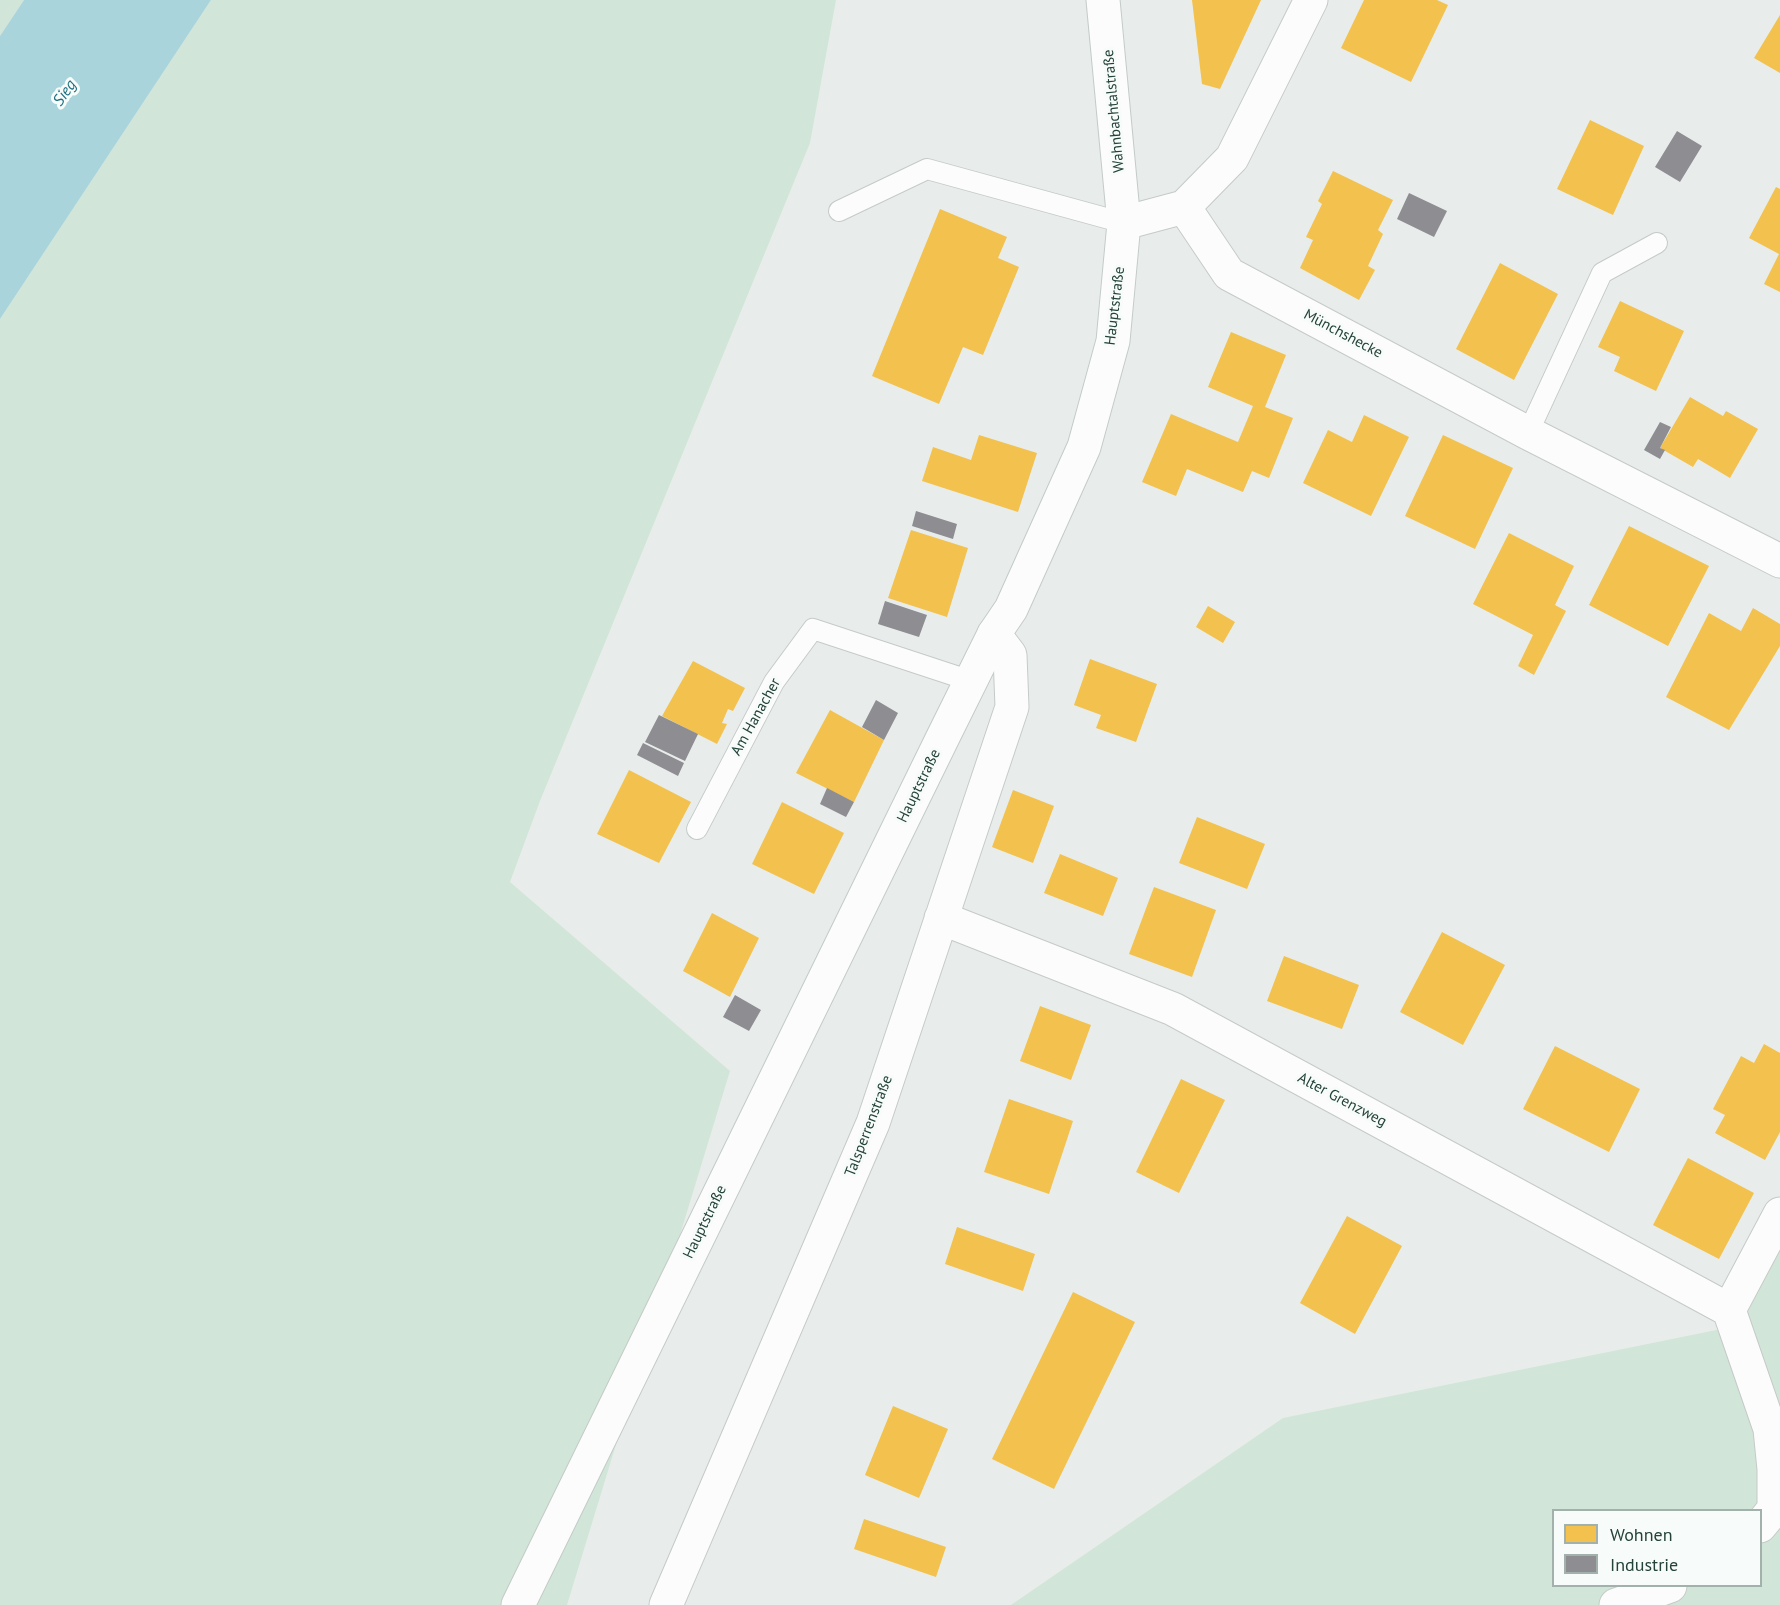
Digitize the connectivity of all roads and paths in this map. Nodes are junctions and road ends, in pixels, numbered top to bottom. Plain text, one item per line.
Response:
1 (1103, 0) edge
2 (1311, 0) edge
3 (1184, 207) junction
4 (840, 211) dead end
5 (1124, 223) junction
6 (1657, 243) dead end
7 (1528, 433) junction
8 (1780, 561) edge
9 (994, 634) junction
10 (971, 681) junction
11 (697, 829) dead end
12 (941, 918) junction
13 (1780, 1214) edge
14 (1730, 1310) junction
15 (1762, 1525) edge
16 (1667, 1587) edge
17 (518, 1605) edge
18 (666, 1605) edge
19 (1617, 1605) edge

1 - 5 street, Wahnbachtalstraße
2 - 3 street
3 - 5 street
3 - 7 street, Münchshecke
4 - 5 lane
5 - 9 street, Hauptstraße
6 - 7 lane
7 - 8 street, Münchshecke
9 - 10 street, Hauptstraße
9 - 12 street, Talsperrenstraße
10 - 11 lane, Am Hanacher
10 - 17 street, Hauptstraße
12 - 14 street, Alter Grenzweg
12 - 18 street, Talsperrenstraße
13 - 14 street
14 - 15 street
16 - 19 street

